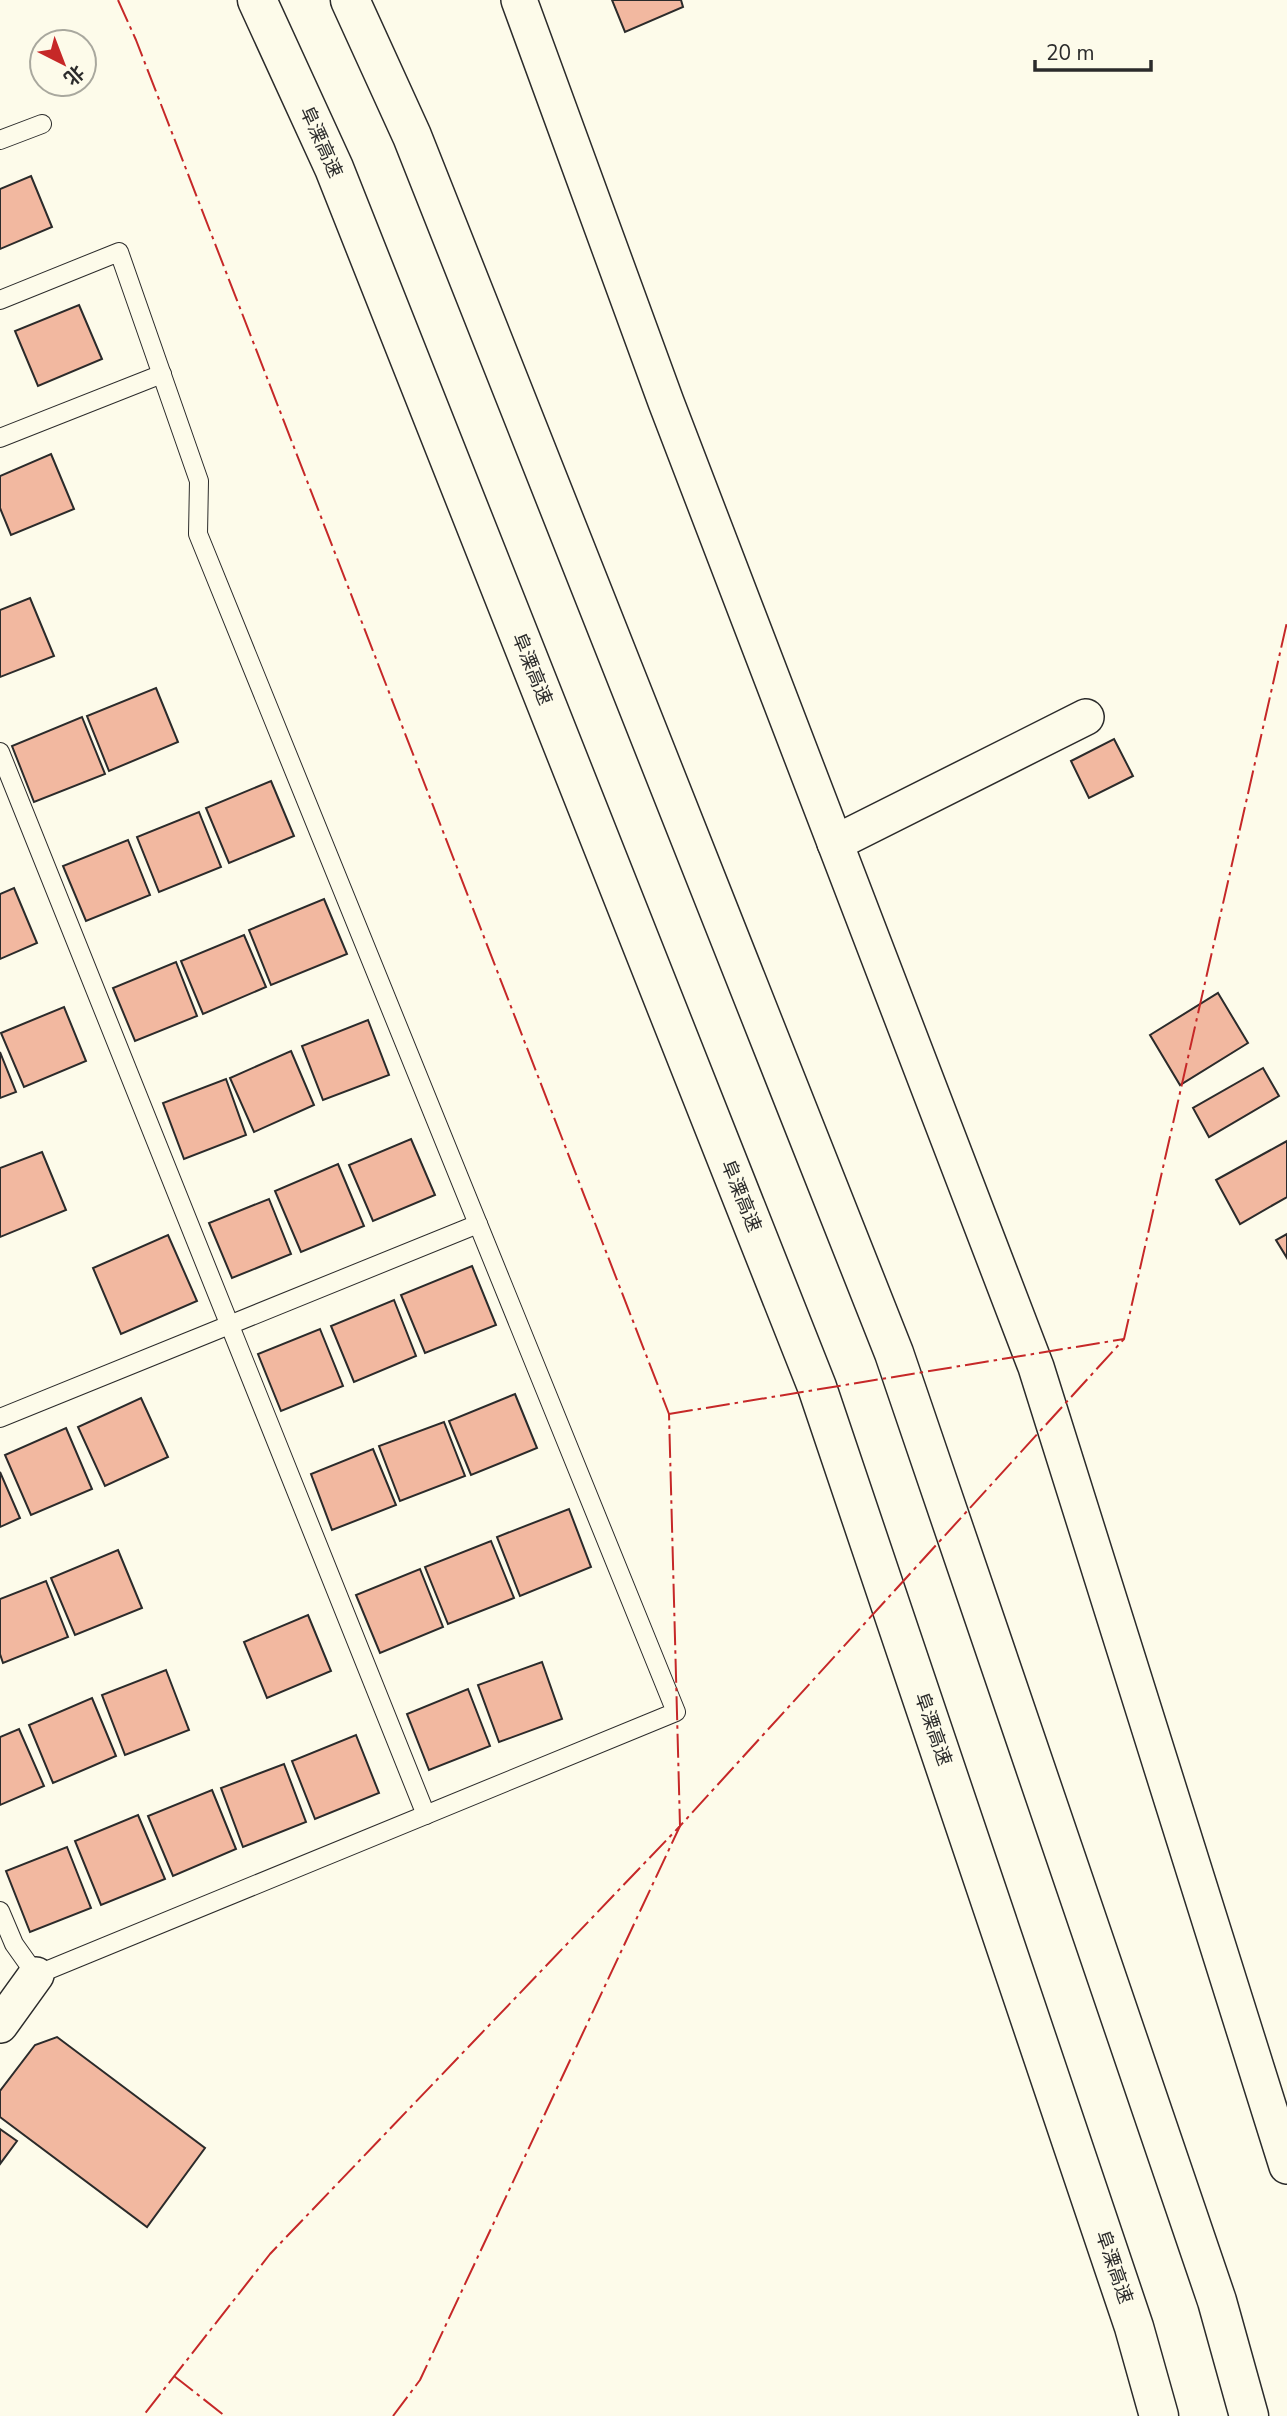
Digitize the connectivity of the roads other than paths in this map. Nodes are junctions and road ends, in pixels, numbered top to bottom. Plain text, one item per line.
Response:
1 (257, 0) edge
2 (350, 0) edge
3 (519, 0) edge
4 (42, 124) dead end
5 (0, 140) edge
6 (0, 300) edge
7 (162, 374) junction
8 (0, 438) edge
9 (1086, 716) dead end
10 (0, 752) edge
11 (835, 843) junction
12 (478, 1224) junction
13 (230, 1325) junction
14 (0, 1418) edge
15 (426, 1815) junction
16 (0, 1911) edge
17 (36, 1975) junction
18 (0, 2025) edge
19 (1287, 2166) edge
20 (1159, 2416) edge
21 (1249, 2416) edge

1 - 20 highway, 阜溧高速
2 - 21 highway
3 - 11 street
4 - 5 lane
6 - 7 lane
7 - 8 lane
7 - 12 lane
9 - 11 street
10 - 13 lane
11 - 19 street
12 - 13 lane
12 - 15 lane
13 - 14 lane
13 - 15 lane
15 - 17 lane
16 - 17 lane
17 - 18 street

